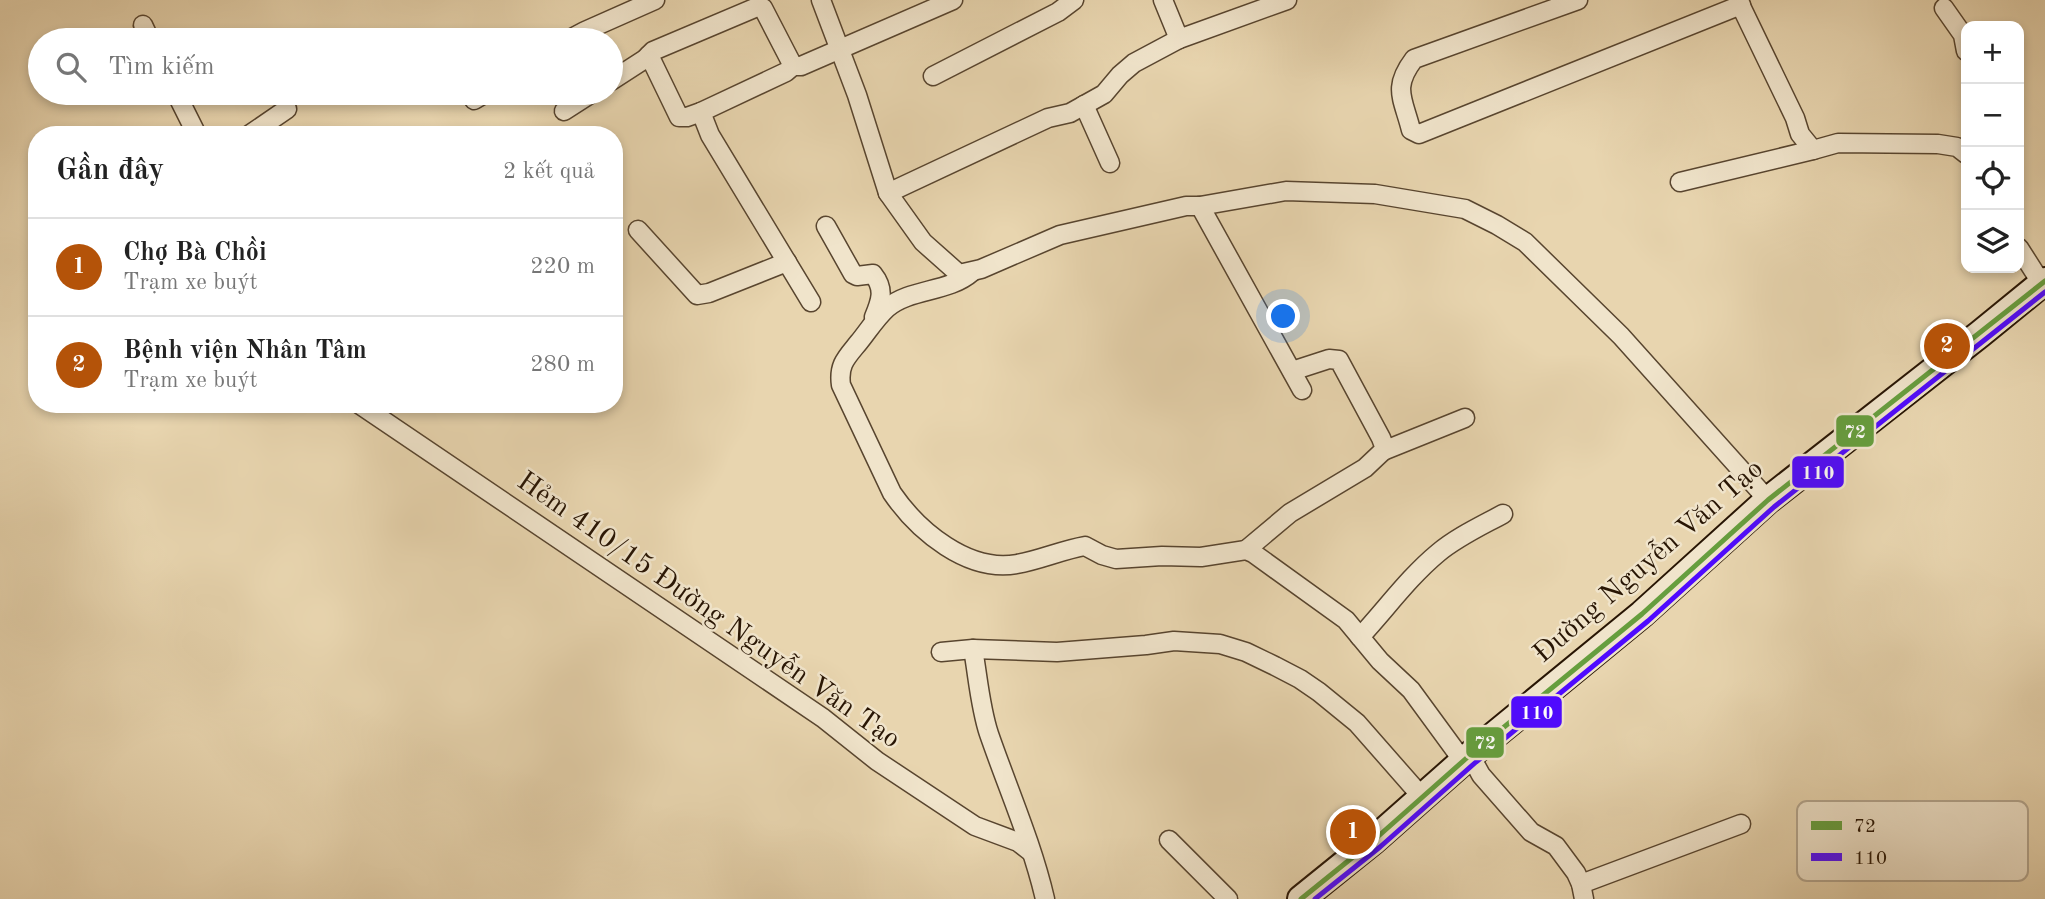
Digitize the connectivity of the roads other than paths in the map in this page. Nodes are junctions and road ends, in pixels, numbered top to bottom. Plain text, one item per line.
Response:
1 (655, 0) edge
2 (821, 0) edge
3 (953, 0) edge
4 (1074, 0) edge
5 (1163, 0) edge
6 (1287, 0) edge
7 (1578, 0) edge
8 (1739, 3) edge
9 (1944, 8) dead end
10 (590, 28) edge
11 (1961, 32) edge
12 (1179, 39) junction
13 (839, 48) junction
14 (649, 55) junction
15 (793, 66) junction
16 (623, 73) edge
17 (933, 76) dead end
18 (182, 105) edge
19 (573, 105) edge
20 (1084, 105) junction
21 (287, 109) dead end
22 (564, 111) dead end
23 (701, 112) junction
24 (192, 126) edge
25 (262, 126) edge
26 (1812, 150) junction
27 (1961, 150) edge
28 (1110, 163) dead end
29 (1679, 182) dead end
30 (888, 193) junction
31 (1200, 206) junction
32 (825, 226) dead end
33 (638, 230) dead end
34 (2024, 255) edge
35 (787, 262) junction
36 (973, 271) junction
37 (2044, 282) edge
38 (811, 302) dead end
39 (871, 326) junction
40 (1292, 371) junction
41 (1302, 390) dead end
42 (372, 413) edge
43 (1465, 418) dead end
44 (1383, 451) junction
45 (1768, 500) junction
46 (1503, 514) dead end
47 (1246, 550) junction
48 (1360, 637) junction
49 (973, 649) junction
50 (941, 652) dead end
51 (1466, 758) junction
52 (1422, 797) junction
53 (1741, 824) dead end
54 (1169, 841) dead end
55 (1031, 852) junction
56 (1583, 891) edge
57 (1045, 899) edge
58 (1228, 899) edge
59 (1301, 899) edge

1 - 10 street
2 - 13 street
3 - 13 street
4 - 17 street
5 - 12 street
6 - 12 street
7 - 8 street
8 - 26 street
9 - 11 street
12 - 20 street
13 - 15 street
13 - 30 street
14 - 15 street
14 - 16 street
14 - 23 street
15 - 23 street
18 - 24 street
19 - 22 street
20 - 28 street
20 - 30 street
21 - 25 street
23 - 35 street
26 - 27 street
26 - 29 street
30 - 36 street
31 - 36 street
31 - 40 street
31 - 45 street
32 - 39 street
33 - 35 street
34 - 37 street
35 - 38 street
36 - 39 street
37 - 45 main road, Đường Nguyễn Văn Tạo
39 - 47 street
40 - 41 street
40 - 44 street
42 - 55 street, Hẻm 410/15 Đường Nguyễn Văn Tạo
43 - 44 street
44 - 47 street
45 - 51 main road, Đường Nguyễn Văn Tạo
46 - 48 street
47 - 48 street
48 - 51 street
49 - 50 street
49 - 52 street
49 - 55 street
51 - 52 main road, Đường Nguyễn Văn Tạo
51 - 56 street
52 - 59 main road, Đường Nguyễn Văn Tạo
53 - 56 street
54 - 58 street
55 - 57 street

